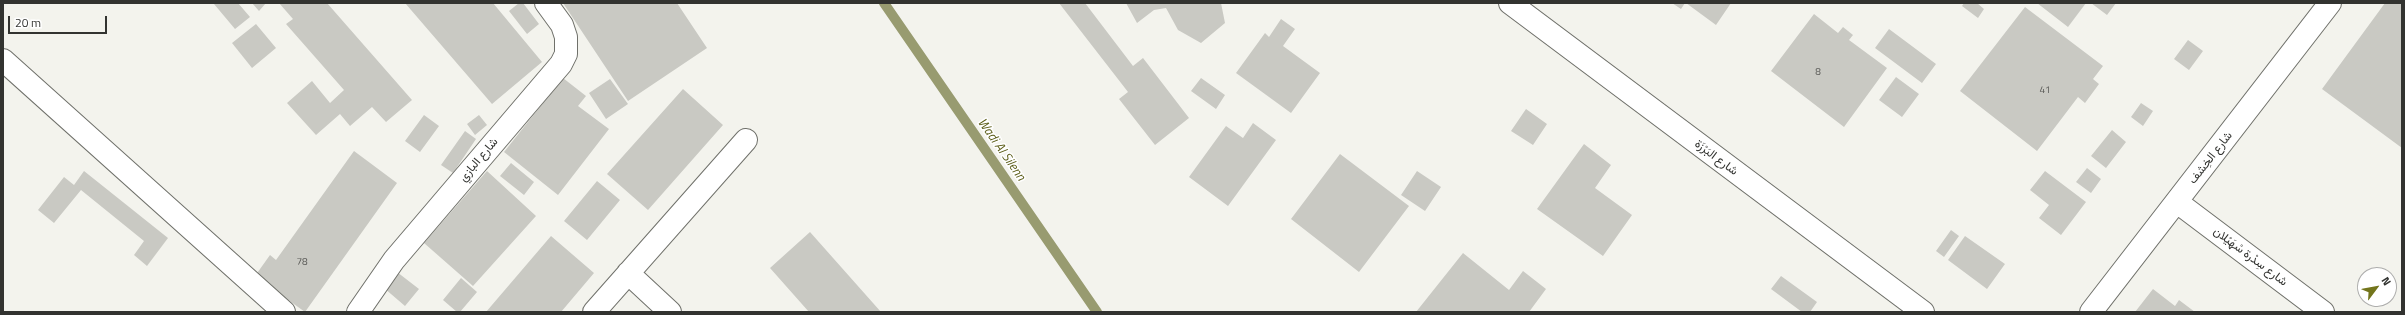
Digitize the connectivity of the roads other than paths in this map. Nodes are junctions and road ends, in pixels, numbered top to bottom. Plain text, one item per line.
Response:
1 (546, 3) edge
2 (1510, 3) edge
3 (2330, 3) edge
4 (3, 60) edge
5 (746, 140) dead end
6 (2177, 202) junction
7 (628, 273) junction
8 (284, 312) edge
9 (358, 312) edge
10 (594, 312) edge
11 (670, 312) edge
12 (1923, 312) edge
13 (2091, 312) edge
14 (2323, 312) edge

1 - 9 street, شارع البازي
2 - 12 street, شارع البَرْزَة
3 - 6 street, شارع الخِشف
4 - 8 street
5 - 7 street
6 - 13 street, شارع الخِشف
6 - 14 street, شارع سِدْرة سْهَيْلان
7 - 10 street
7 - 11 street

